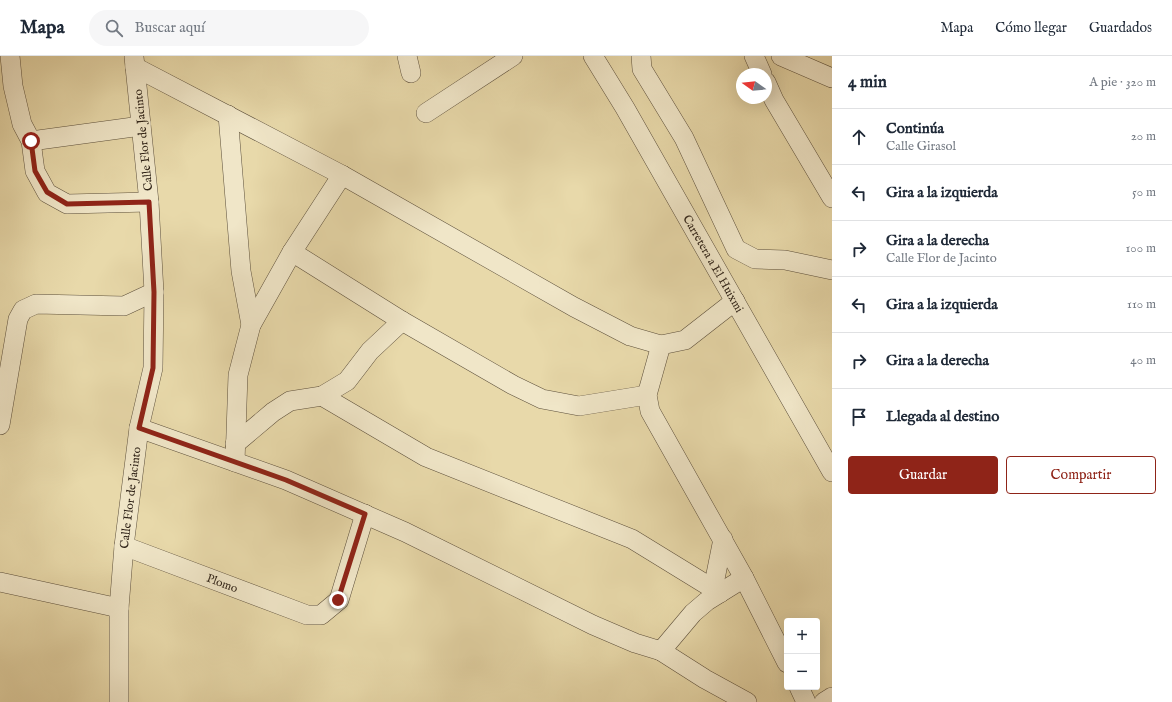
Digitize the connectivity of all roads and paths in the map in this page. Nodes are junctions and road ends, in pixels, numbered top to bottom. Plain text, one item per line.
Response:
1 (10, 56) edge
2 (513, 56) edge
3 (593, 56) edge
4 (642, 56) edge
5 (754, 56) edge
6 (781, 56) edge
7 (134, 61) edge
8 (759, 68) edge
9 (832, 78) edge
10 (772, 96) edge
11 (426, 113) dead end
12 (228, 115) junction
13 (141, 126) junction
14 (31, 141) junction
15 (342, 175) junction
16 (832, 198) edge
17 (149, 202) junction
18 (292, 252) junction
19 (832, 270) edge
20 (154, 292) junction
21 (735, 301) junction
22 (402, 322) junction
23 (251, 325) junction
24 (661, 345) junction
25 (647, 395) junction
26 (322, 396) junction
27 (0, 425) edge
28 (139, 428) junction
29 (235, 453) junction
30 (832, 472) edge
31 (365, 514) junction
32 (723, 539) junction
33 (124, 546) junction
34 (744, 578) junction
35 (0, 582) edge
36 (717, 591) junction
37 (119, 608) junction
38 (661, 651) junction
39 (784, 658) edge
40 (800, 690) edge
41 (832, 697) edge
42 (121, 701) edge
43 (747, 702) edge
44 (806, 702) edge
45 (824, 702) edge

1 - 14 street
2 - 11 street
3 - 21 street, Carretera a El Huixmi
4 - 19 street
5 - 8 street
6 - 9 street
7 - 12 street
7 - 13 street, Calle Flor de Jacinto
10 - 16 street
12 - 15 street
12 - 23 street
13 - 14 street
13 - 17 street, Calle Flor de Jacinto
14 - 17 street
15 - 18 street
15 - 24 street
17 - 20 street, Calle Flor de Jacinto
18 - 22 street
18 - 23 street
20 - 27 street
20 - 28 street, Calle Flor de Jacinto
21 - 24 street
21 - 30 street, Carretera a El Huixmi
22 - 25 street
22 - 26 street
23 - 29 street
24 - 25 street
25 - 32 street
26 - 29 street
26 - 36 street
28 - 29 street
28 - 33 street, Calle Flor de Jacinto
29 - 31 street
31 - 33 street, Plomo
31 - 38 street
32 - 34 street
32 - 36 street
33 - 37 street, Calle Flor de Jacinto
34 - 36 street
34 - 39 street
35 - 37 street
36 - 38 street
37 - 42 street, Calle Flor de Jacinto
38 - 43 street
40 - 44 street
41 - 45 street

